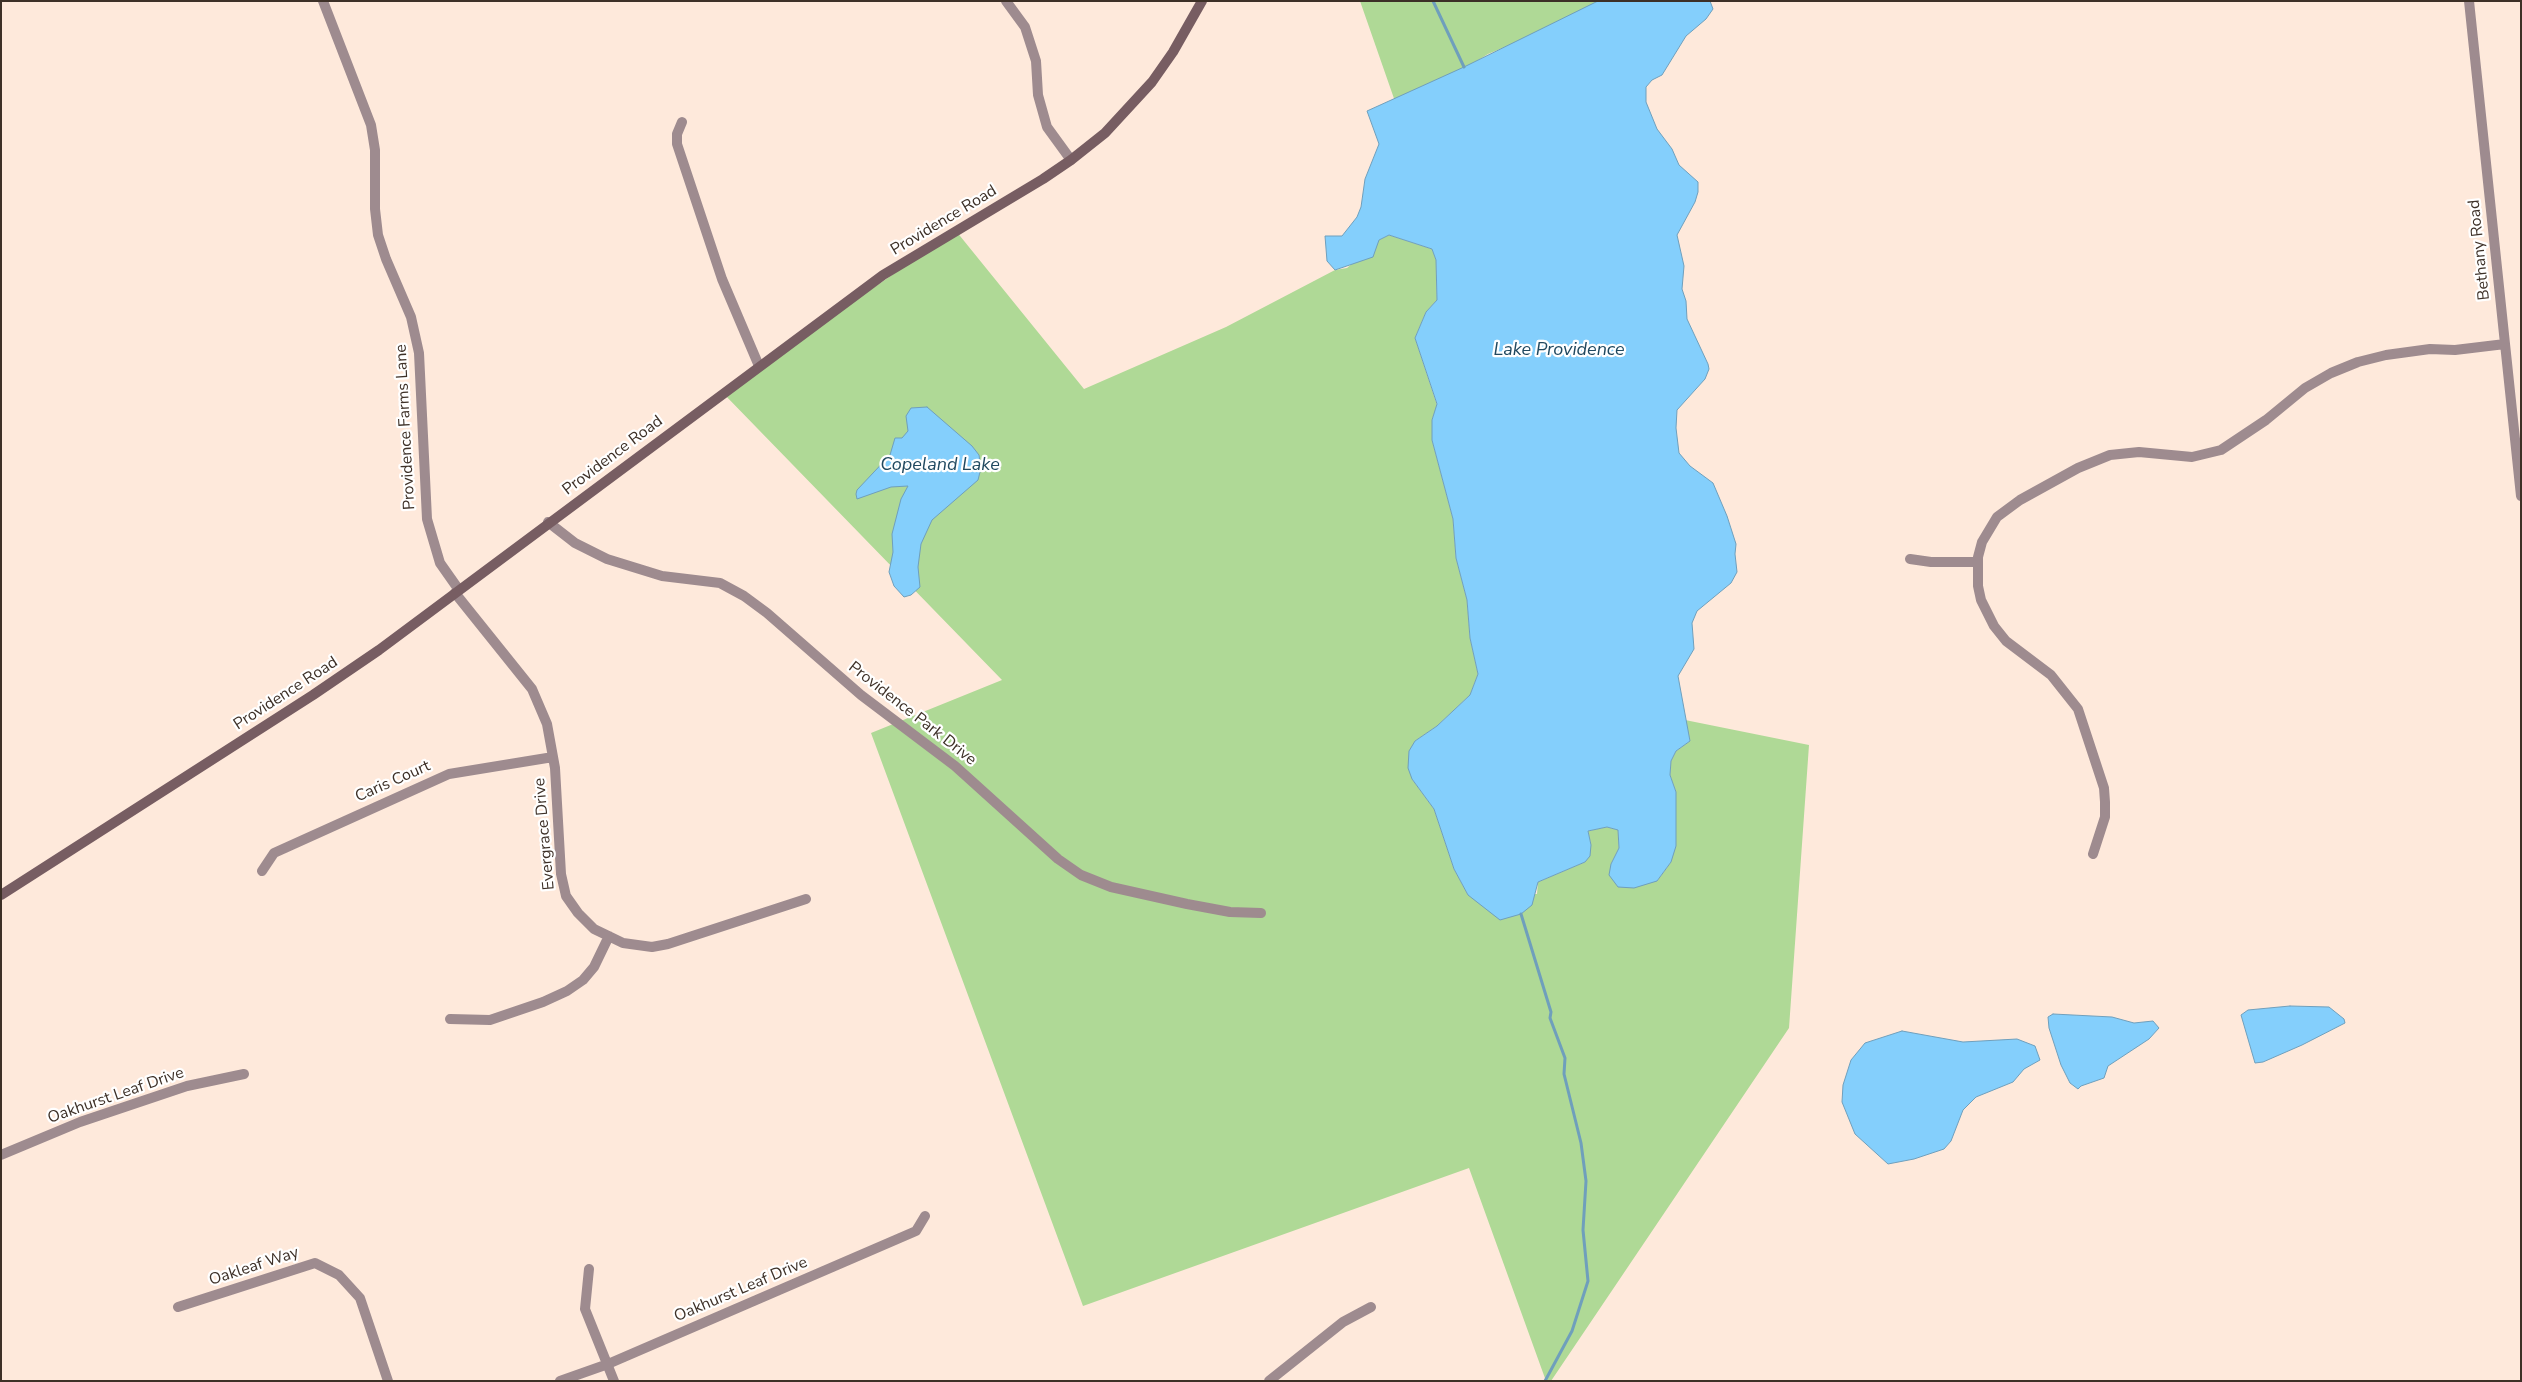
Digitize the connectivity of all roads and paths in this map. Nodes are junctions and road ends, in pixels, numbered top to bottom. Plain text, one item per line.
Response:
1 (323, 1) edge
2 (1006, 1) edge
3 (1202, 1) edge
4 (2469, 1) edge
5 (682, 122) dead end
6 (1071, 160) junction
7 (2505, 344) junction
8 (759, 366) junction
9 (2521, 496) edge
10 (548, 522) junction
11 (1910, 559) dead end
12 (1978, 562) junction
13 (457, 591) junction
14 (553, 757) junction
15 (2093, 854) dead end
16 (262, 871) dead end
17 (1, 895) edge
18 (806, 899) dead end
19 (1261, 913) dead end
20 (610, 936) junction
21 (450, 1019) dead end
22 (244, 1074) dead end
23 (1, 1155) edge
24 (926, 1216) dead end
25 (589, 1270) dead end
26 (178, 1307) dead end
27 (1372, 1307) dead end
28 (608, 1364) junction
29 (388, 1381) edge
30 (560, 1381) edge
31 (614, 1381) edge
32 (1269, 1381) edge

1 - 13 street, Providence Farms Lane
2 - 6 street
3 - 6 street, Providence Road
4 - 7 street, Bethany Road
5 - 8 street
6 - 8 street, Providence Road
7 - 9 street, Bethany Road
7 - 12 street
8 - 10 street, Providence Road
10 - 13 street, Providence Road
10 - 19 street, Providence Park Drive
11 - 12 street
12 - 15 street
13 - 14 street, Evergrace Drive
13 - 17 street, Providence Road
14 - 16 street, Caris Court
14 - 20 street, Evergrace Drive
18 - 20 street, Evergrace Drive
20 - 21 street
22 - 23 street, Oakhurst Leaf Drive
24 - 28 street, Oakhurst Leaf Drive
25 - 28 street
26 - 29 street, Oakleaf Way
27 - 32 street
28 - 30 street, Oakhurst Leaf Drive
28 - 31 street

